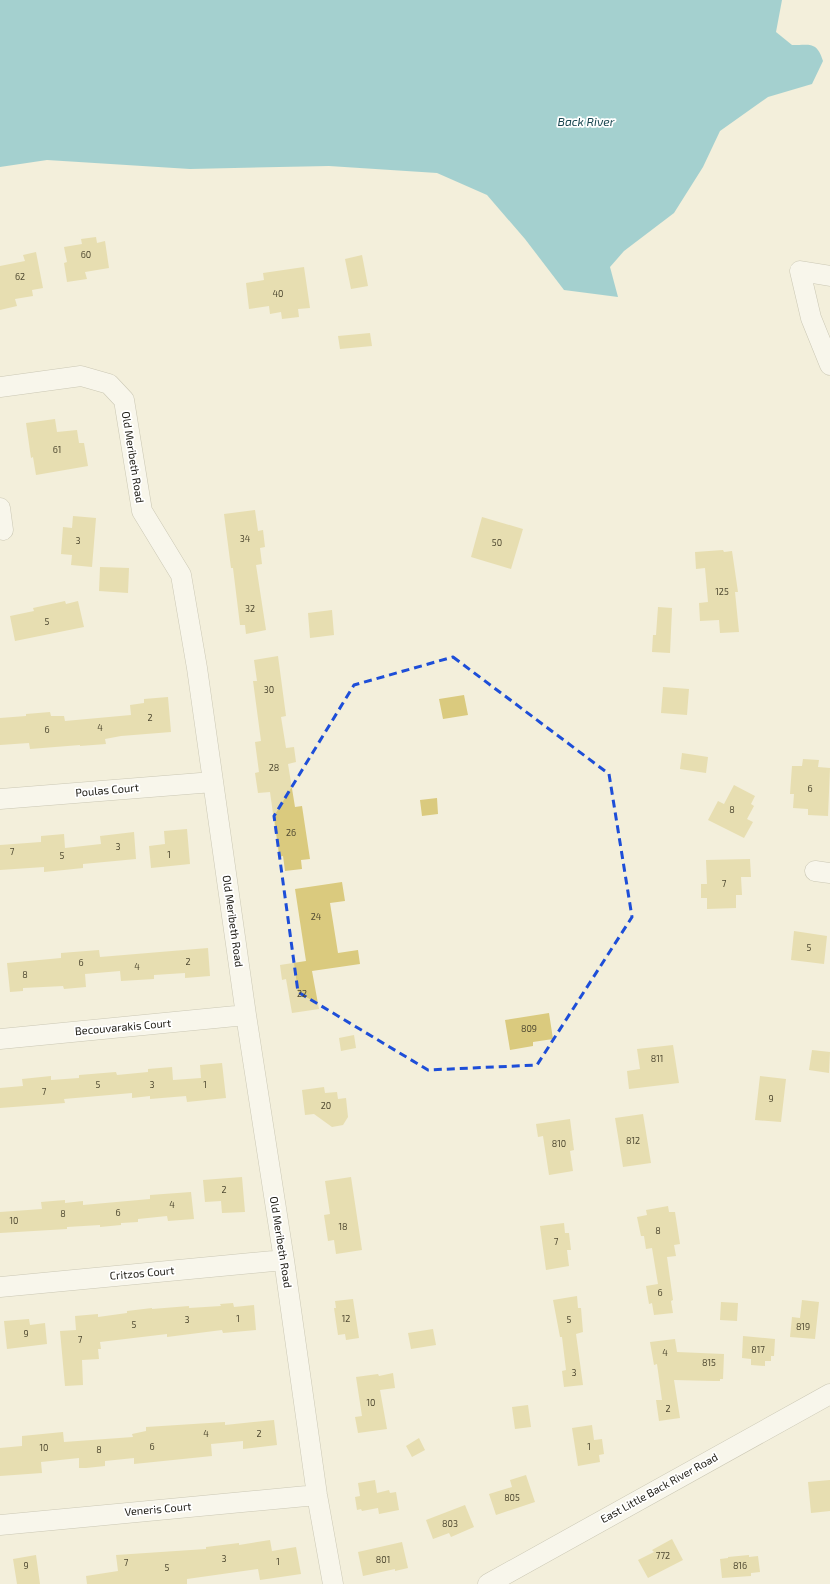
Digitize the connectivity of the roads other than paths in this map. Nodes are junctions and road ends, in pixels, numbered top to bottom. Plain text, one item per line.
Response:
1 (830, 276) edge
2 (830, 365) edge
3 (0, 387) edge
4 (0, 508) edge
5 (4, 530) dead end
6 (213, 782) junction
7 (0, 799) edge
8 (246, 1015) junction
9 (0, 1039) edge
10 (284, 1260) junction
11 (0, 1287) edge
12 (830, 1394) edge
13 (317, 1495) junction
14 (0, 1525) edge
15 (498, 1582) edge
16 (333, 1584) edge

1 - 2 street
3 - 6 street, Old Meribeth Road
4 - 5 street
6 - 7 street, Poulas Court
6 - 8 street, Old Meribeth Road
8 - 9 street, Becouvarakis Court
8 - 10 street, Old Meribeth Road
10 - 11 street, Critzos Court
10 - 13 street, Old Meribeth Road
12 - 15 street, East Little Back River Road
13 - 14 street, Veneris Court
13 - 16 street, Old Meribeth Road

